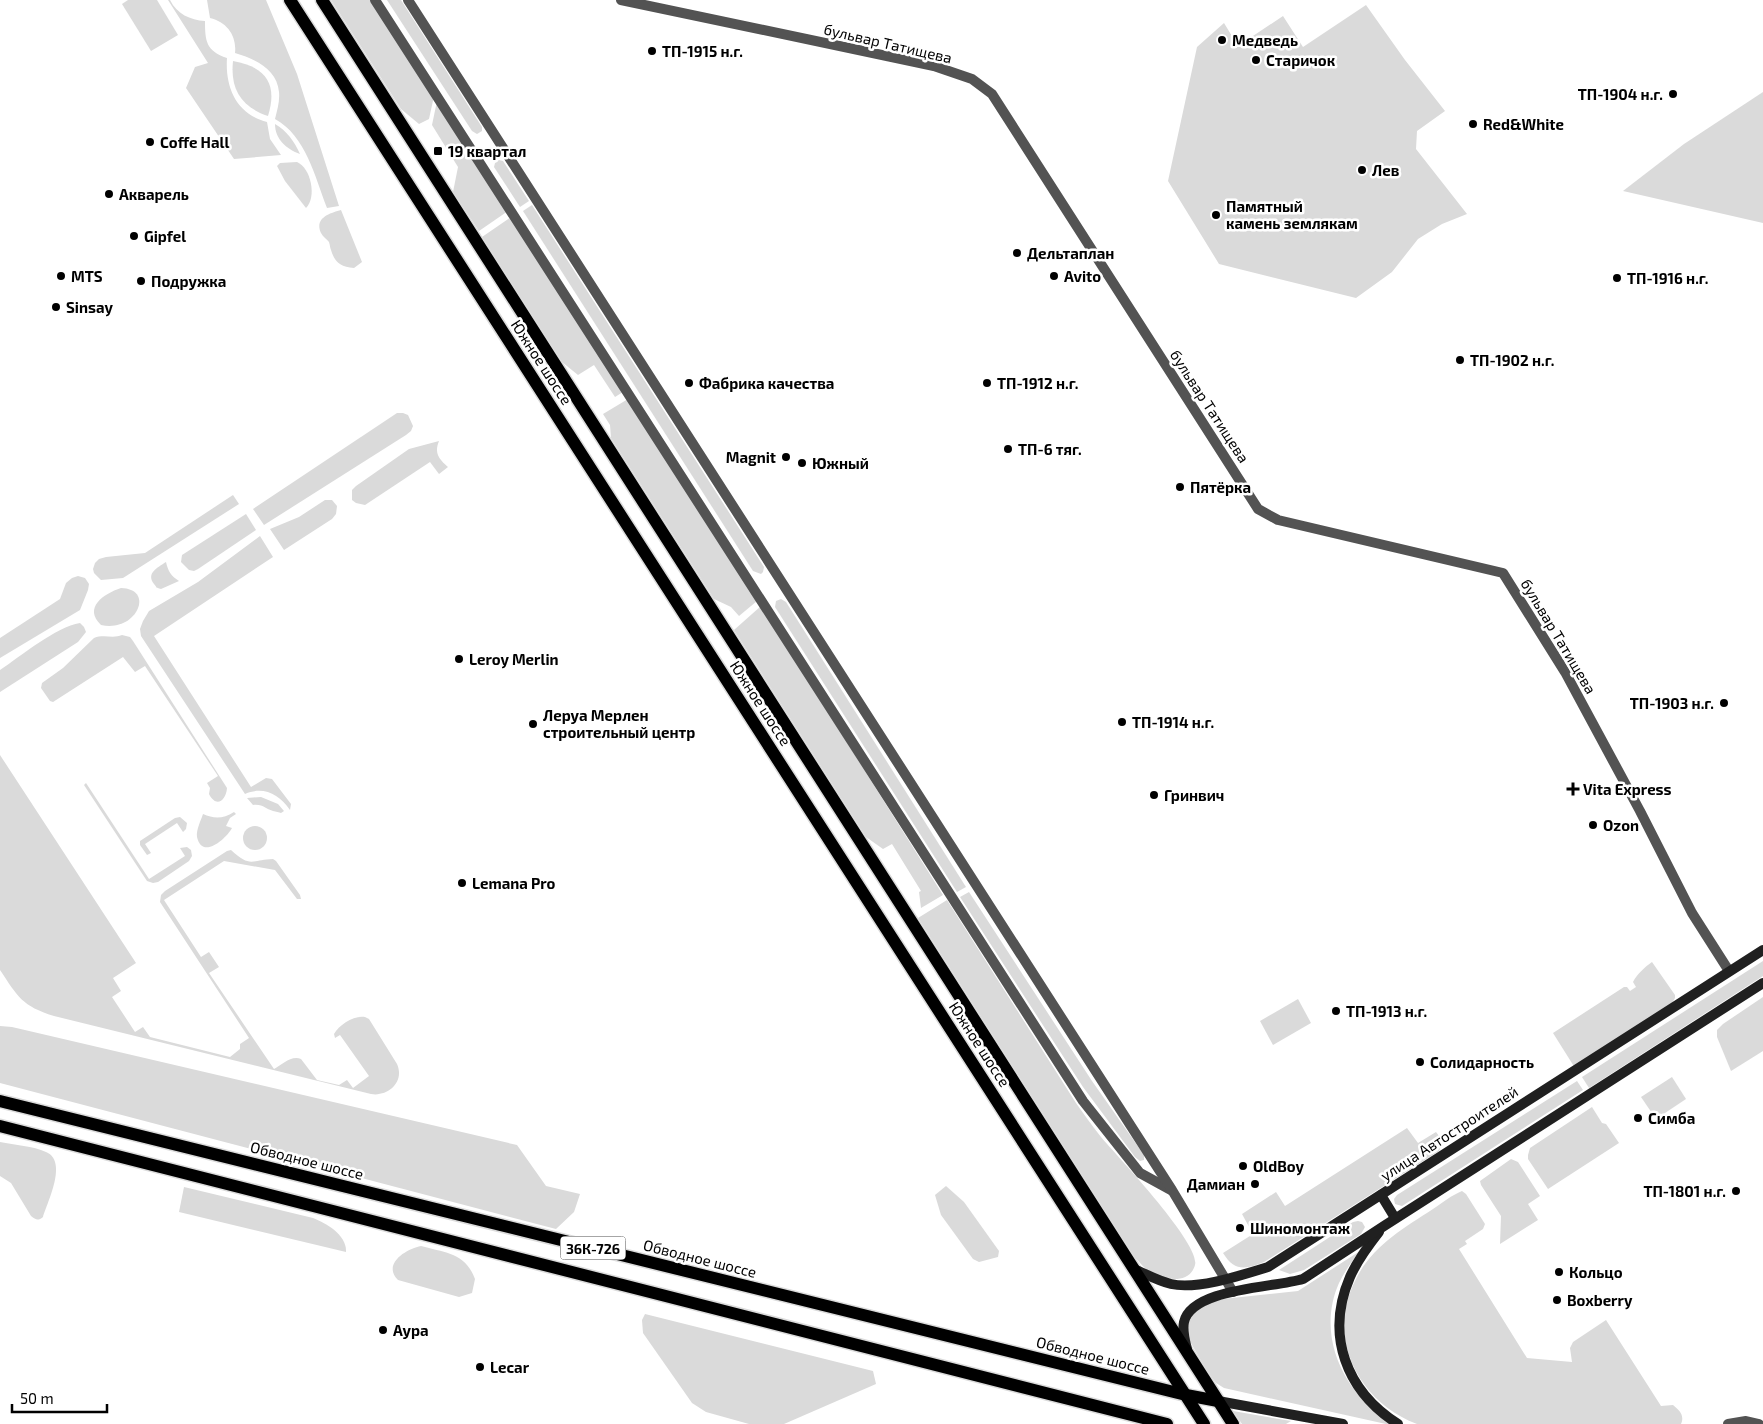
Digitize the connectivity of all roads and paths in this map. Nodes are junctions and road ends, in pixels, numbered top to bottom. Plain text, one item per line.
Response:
1 (290, 0) edge
2 (322, 0) edge
3 (376, 0) edge
4 (408, 0) edge
5 (621, 0) edge
6 (1763, 950) edge
7 (1729, 972) junction
8 (1763, 983) edge
9 (0, 1100) edge
10 (0, 1126) edge
11 (1172, 1190) junction
12 (1380, 1195) junction
13 (1395, 1218) junction
14 (1384, 1226) junction
15 (1134, 1269) junction
16 (1226, 1280) junction
17 (1233, 1292) junction
18 (1188, 1353) junction
19 (1186, 1395) junction
20 (1218, 1401) junction
21 (1304, 1418) junction
22 (1168, 1424) edge
23 (1204, 1424) edge
24 (1233, 1424) edge
25 (1292, 1424) edge
26 (1343, 1424) edge
27 (1398, 1424) edge
28 (1728, 1424) edge
29 (1759, 1424) edge

1 - 19 main road, Южное шоссе
2 - 15 main road, Южное шоссе
3 - 11 street
4 - 11 street
5 - 7 street, бульвар Татищева
6 - 7 main road, улица Автостроителей
7 - 12 main road, улица Автостроителей
8 - 13 main road
9 - 19 main road, Обводное шоссе / 36К-726
10 - 22 main road, 36К-726
11 - 16 street
12 - 13 main road
12 - 16 main road, улица Автостроителей
13 - 14 main road
14 - 17 main road
14 - 27 main road
15 - 16 main road, улица Автостроителей
15 - 18 main road, Южное шоссе
16 - 17 street
17 - 18 main road
18 - 20 main road, Южное шоссе
19 - 20 main road, Обводное шоссе / 36К-726
19 - 23 main road, Южное шоссе
20 - 21 main road
20 - 24 main road, Южное шоссе
21 - 25 main road
21 - 26 main road
28 - 29 street

